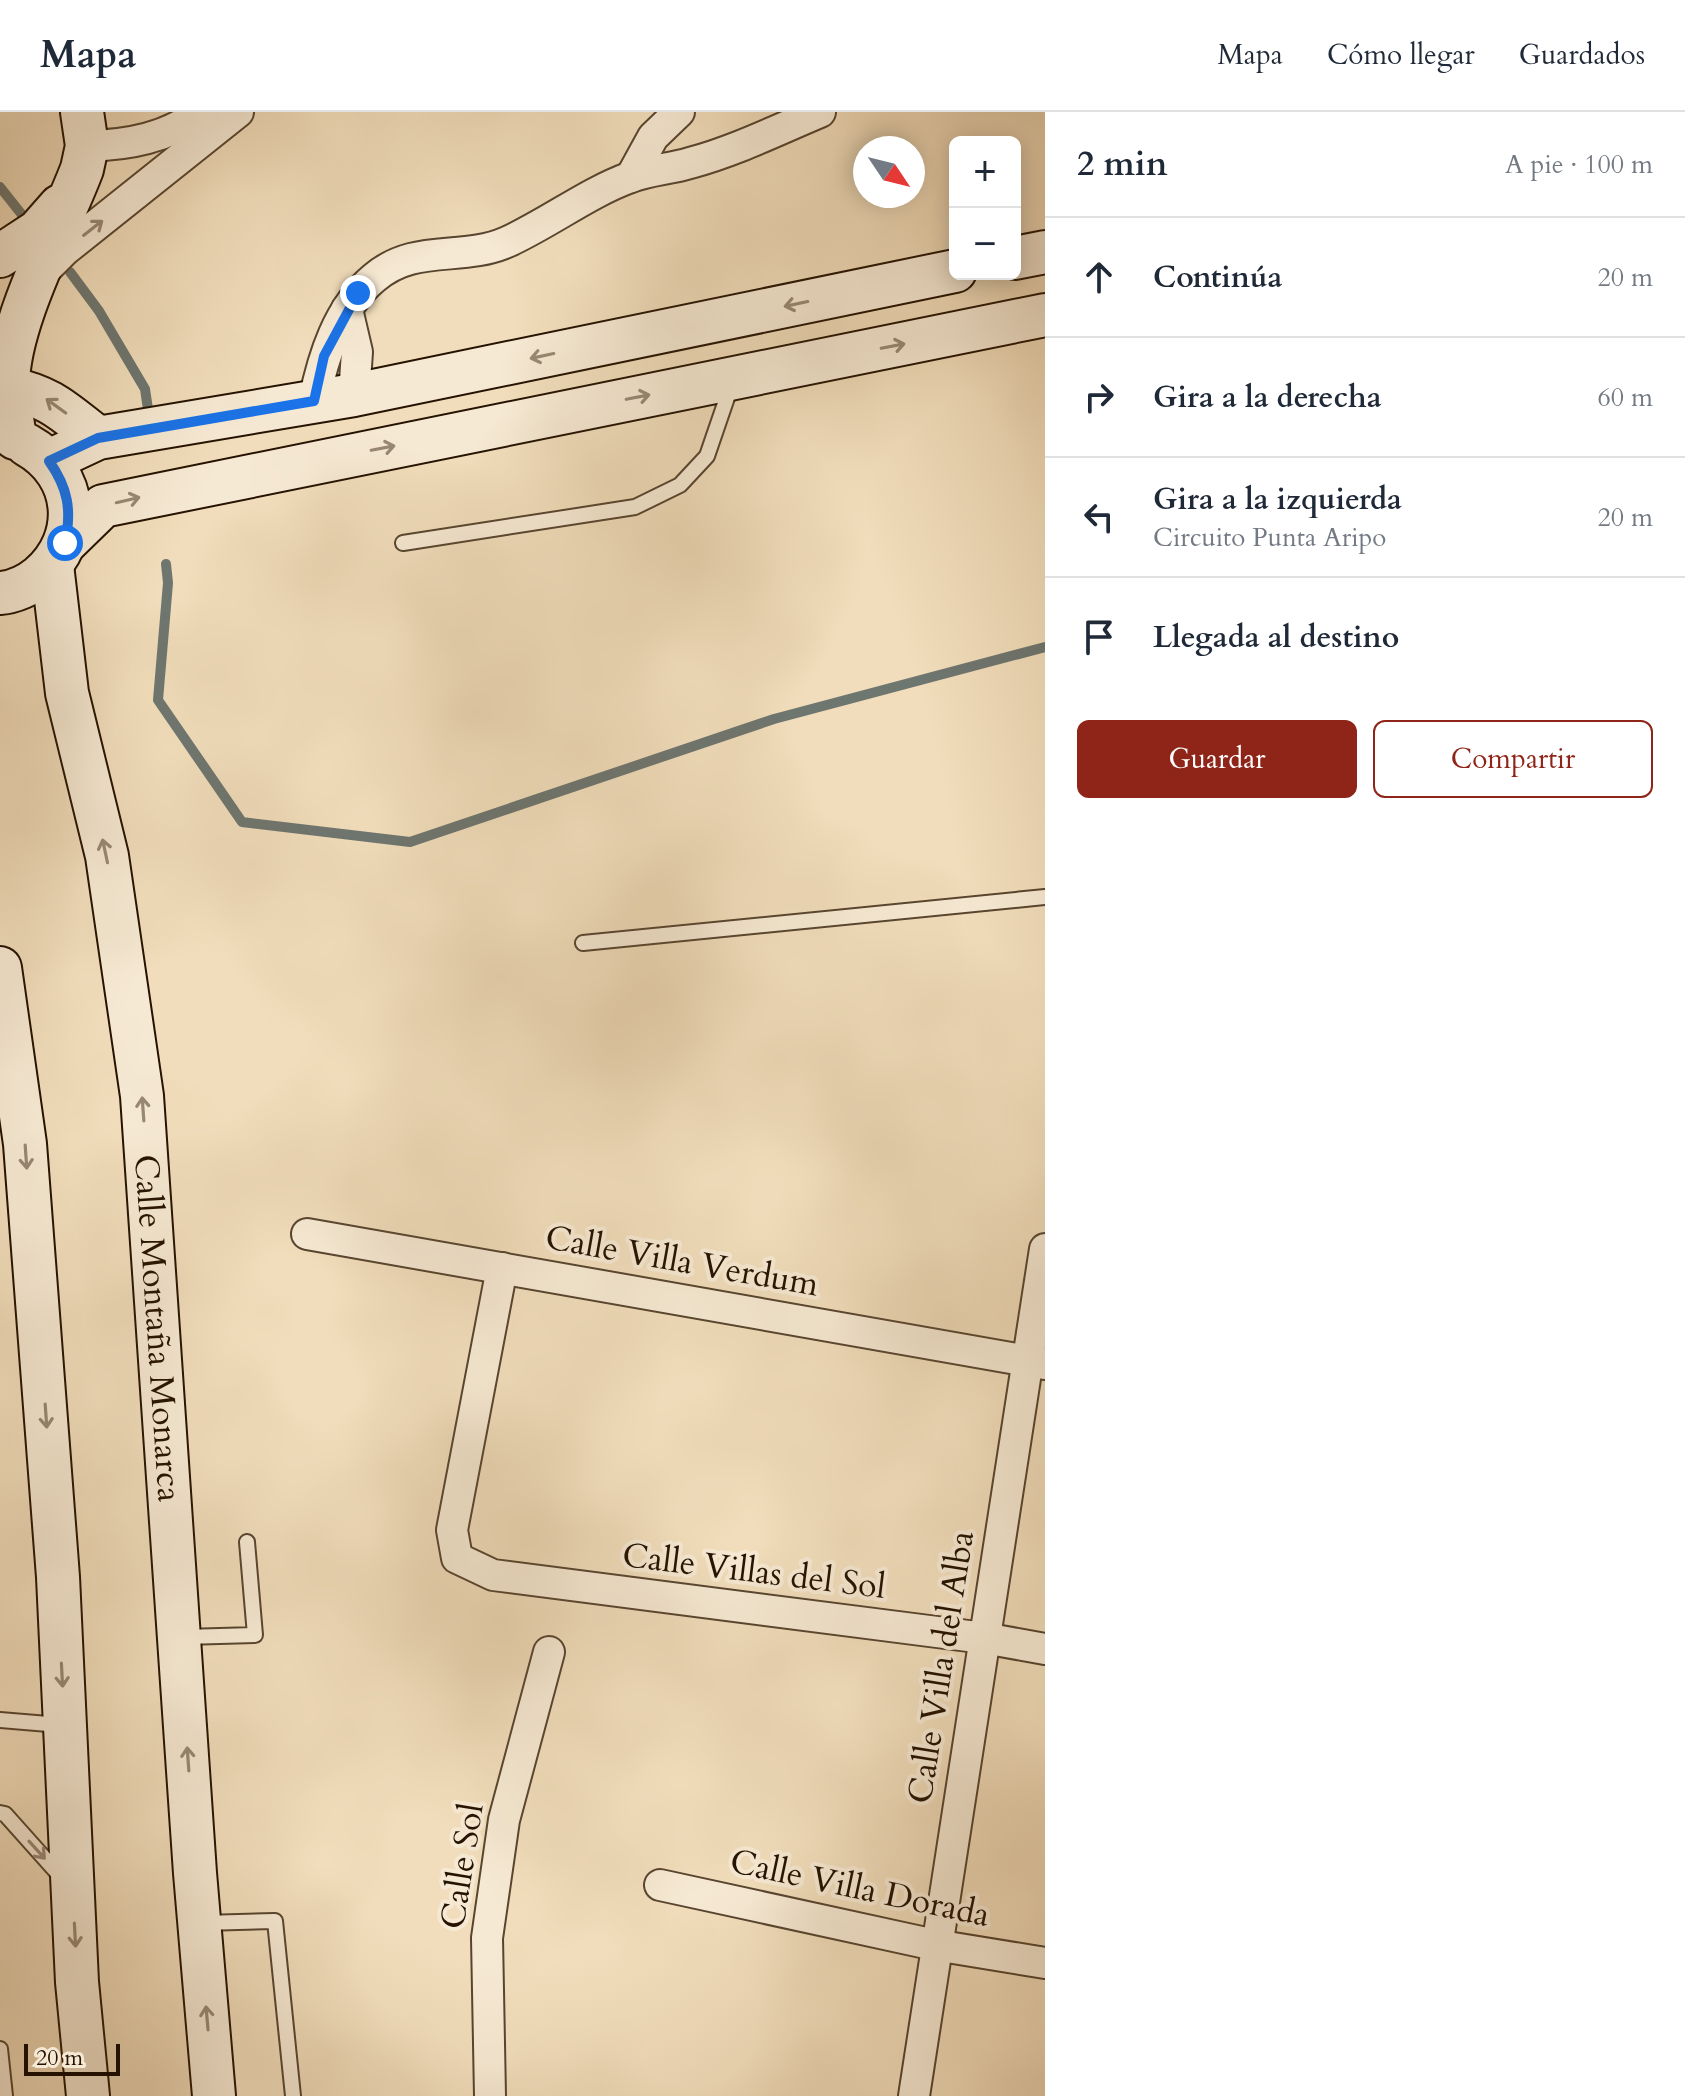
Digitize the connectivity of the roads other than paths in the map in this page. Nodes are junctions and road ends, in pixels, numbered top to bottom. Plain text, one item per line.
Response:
1 (201, 112) edge
2 (238, 112) edge
3 (679, 112) edge
4 (820, 112) edge
5 (85, 129) edge
6 (631, 177) junction
7 (75, 188) junction
8 (1045, 252) edge
9 (0, 256) edge
10 (1021, 257) edge
11 (949, 272) edge
12 (36, 281) junction
13 (347, 309) junction
14 (1045, 315) edge
15 (733, 378) junction
16 (8, 388) junction
17 (354, 395) junction
18 (314, 401) junction
19 (8, 437) edge
20 (98, 438) junction
21 (49, 461) junction
22 (403, 543) dead end
23 (59, 554) junction
24 (0, 593) edge
25 (1045, 897) edge
26 (583, 943) dead end
27 (0, 968) edge
28 (307, 1234) dead end
29 (1045, 1249) edge
30 (502, 1268) junction
31 (1036, 1362) edge
32 (247, 1542) dead end
33 (180, 1637) junction
34 (984, 1638) junction
35 (1045, 1649) edge
36 (549, 1652) dead end
37 (0, 1720) edge
38 (65, 1725) junction
39 (0, 1813) edge
40 (660, 1885) dead end
41 (73, 1890) junction
42 (199, 1923) junction
43 (935, 1945) junction
44 (1045, 1963) edge
45 (0, 2049) edge
46 (5, 2096) edge
47 (88, 2096) edge
48 (214, 2096) edge
49 (293, 2096) edge
50 (490, 2096) edge
51 (914, 2096) edge

1 - 5 street
12 -> 2 street
3 - 6 street
4 - 6 street
5 - 7 main road
6 - 13 street
7 - 9 main road
7 - 12 main road
8 - 10 main road
11 -> 17 main road
12 - 16 main road
13 - 17 street
13 - 18 street
15 -> 14 main road
15 - 22 lane
23 -> 15 main road
16 - 19 main road
20 -> 16 main road
17 - 18 main road
18 - 20 main road
19 - 21 main road
20 - 21 main road
21 - 23 main road, Calle Montaña Monarca
23 - 24 main road
33 -> 23 main road, Calle Montaña Monarca
25 - 26 lane
27 -> 38 main road
28 - 30 street, Calle Villa Verdum
29 - 31 street, Calle Villa del Alba
30 - 31 street, Calle Villa Verdum
30 - 34 street, Calle Villas del Sol
31 - 34 street, Calle Villa del Alba
32 - 33 lane
42 -> 33 main road, Calle Montaña Monarca
34 - 35 street, Calle Villas del Sol
34 - 43 street, Calle Villa del Alba
36 - 50 street, Calle Sol
37 - 38 lane
38 - 41 main road
39 -> 41 lane
40 - 43 street, Calle Villa Dorada
41 -> 47 main road
48 -> 42 main road, Calle Montaña Monarca
42 - 49 lane
43 - 44 street, Calle Villa Dorada
43 - 51 street, Calle Villa del Alba
45 - 46 lane

